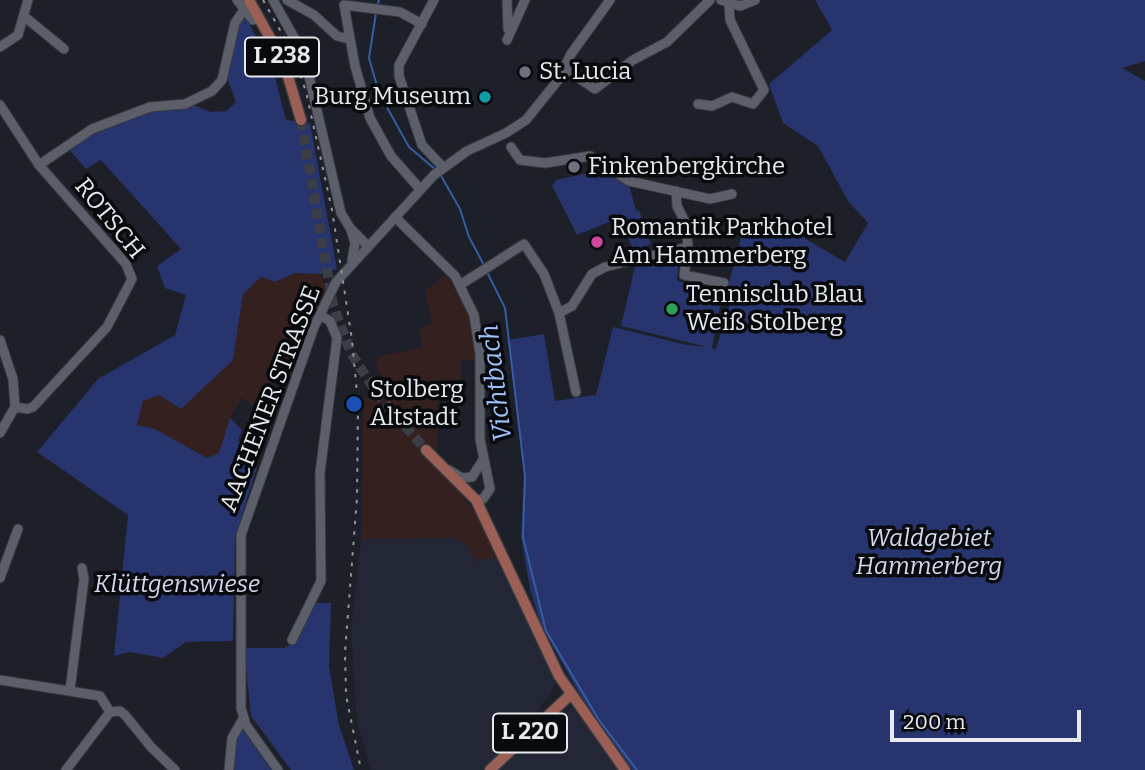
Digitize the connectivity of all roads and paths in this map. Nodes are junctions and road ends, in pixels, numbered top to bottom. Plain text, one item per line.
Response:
1 (28, 0) edge
2 (237, 0) edge
3 (273, 0) edge
4 (287, 0) edge
5 (434, 0) edge
6 (507, 0) edge
7 (525, 0) edge
8 (610, 0) edge
9 (710, 0) edge
10 (755, 0) edge
11 (725, 3) edge
12 (247, 4) edge
13 (25, 17) junction
14 (253, 20) dead end
15 (422, 24) junction
16 (349, 39) junction
17 (0, 47) edge
18 (64, 49) dead end
19 (564, 68) junction
20 (698, 104) dead end
21 (0, 105) edge
22 (301, 120) tunnel mouth
23 (511, 147) dead end
24 (39, 165) junction
25 (439, 171) junction
26 (420, 189) junction
27 (676, 191) junction
28 (732, 194) dead end
29 (395, 217) junction
30 (350, 228) junction
31 (368, 246) junction
32 (688, 247) junction
33 (349, 267) junction
34 (724, 284) dead end
35 (460, 285) junction
36 (559, 313) junction
37 (320, 315) junction
38 (0, 340) edge
39 (576, 392) dead end
40 (16, 407) junction
41 (0, 433) edge
42 (426, 450) tunnel mouth
43 (484, 460) junction
44 (446, 468) junction
45 (475, 500) junction
46 (18, 529) dead end
47 (82, 568) dead end
48 (0, 578) edge
49 (292, 640) dead end
50 (0, 680) edge
51 (70, 690) junction
52 (570, 695) junction
53 (110, 712) junction
54 (243, 719) junction
55 (66, 770) edge
56 (175, 770) edge
57 (229, 770) edge
58 (278, 770) edge
59 (490, 770) edge
60 (625, 770) edge

1 - 13 street
2 - 12 street
3 - 30 street
4 - 16 street
5 - 15 street
6 - 7 street
8 - 19 street, AACHENER STRASSE
9 - 19 street
10 - 11 street
11 - 20 street
12 - 14 street
12 - 22 main road, L 238
12 - 24 street
13 - 17 street
13 - 18 street
15 - 16 street
15 - 25 street
16 - 26 street
19 - 25 street, AACHENER STRASSE
21 - 24 street, ROTSCH
23 - 27 street
24 - 40 street, ROTSCH
25 - 26 street, AACHENER STRASSE
26 - 29 street, AACHENER STRASSE
27 - 28 street
27 - 32 street
29 - 31 street, AACHENER STRASSE
29 - 35 street
30 - 31 street
30 - 33 street
31 - 33 street, AACHENER STRASSE
32 - 34 street
32 - 36 street
33 - 37 street, AACHENER STRASSE
35 - 36 street
35 - 43 street
36 - 39 street
37 - 49 street
37 - 54 street, AACHENER STRASSE
38 - 40 street
40 - 41 street
42 - 44 main road
43 - 44 street
43 - 45 street
44 - 45 main road
45 - 52 main road
46 - 48 street
47 - 51 street
50 - 51 street
51 - 53 street
52 - 59 main road, L 220
52 - 60 main road
53 - 55 street
53 - 56 street
54 - 57 street
54 - 58 street

